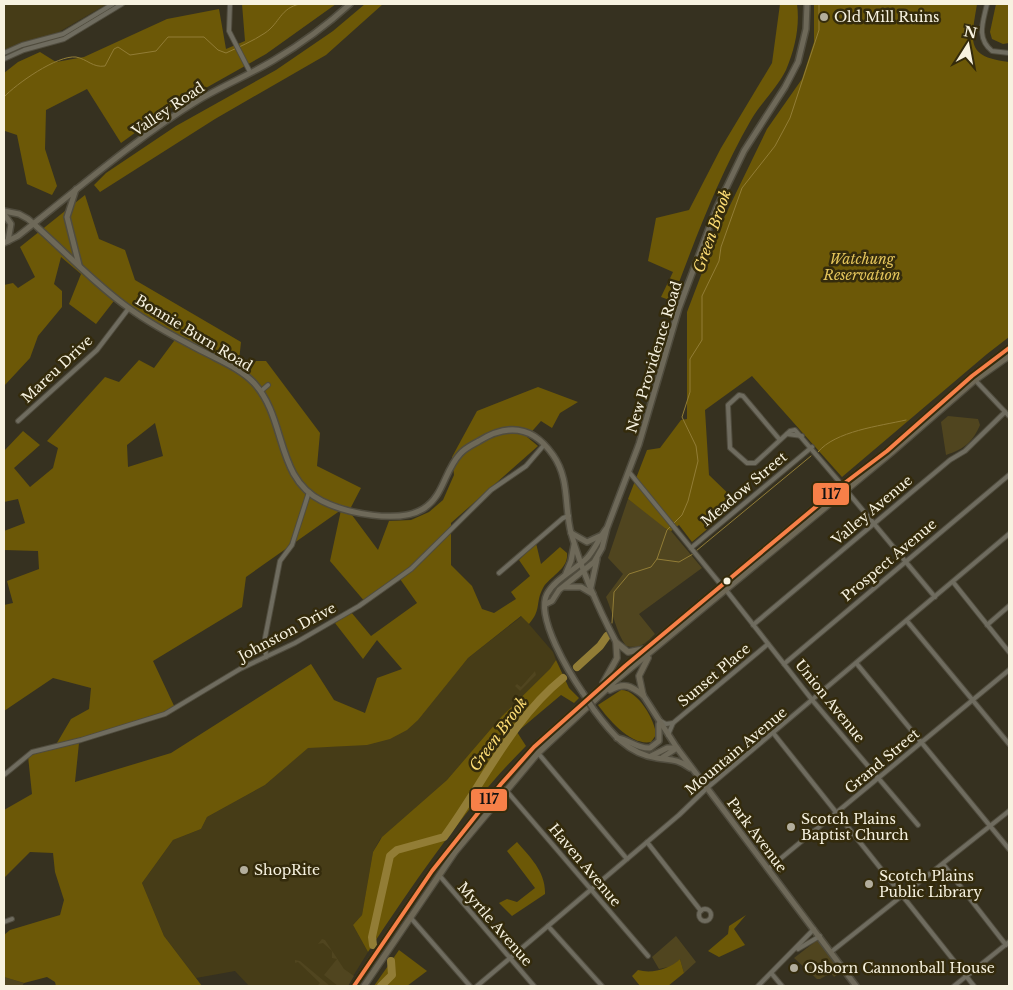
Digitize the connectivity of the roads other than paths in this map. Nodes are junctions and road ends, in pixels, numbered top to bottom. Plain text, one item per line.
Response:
1 (112, 4) edge
2 (122, 4) edge
3 (230, 4) edge
4 (350, 4) edge
5 (807, 4) edge
6 (986, 4) edge
7 (76, 29) junction
8 (4, 53) edge
9 (1009, 53) edge
10 (4, 59) edge
11 (250, 72) junction
12 (76, 188) junction
13 (4, 212) edge
14 (34, 224) junction
15 (6, 242) edge
16 (80, 266) junction
17 (129, 308) junction
18 (1009, 348) edge
19 (1009, 356) edge
20 (975, 380) junction
21 (268, 385) dead end
22 (261, 391) junction
23 (1005, 412) junction
24 (1009, 416) edge
25 (18, 421) dead end
26 (780, 440) junction
27 (544, 445) junction
28 (812, 447) junction
29 (629, 472) junction
30 (1009, 475) edge
31 (844, 488) junction
32 (309, 492) junction
33 (569, 516) junction
34 (873, 523) junction
35 (607, 528) junction
36 (571, 533) junction
37 (1009, 534) edge
38 (601, 535) junction
39 (574, 542) junction
40 (694, 551) junction
41 (597, 558) junction
42 (905, 561) junction
43 (582, 563) junction
44 (584, 570) junction
45 (499, 573) dead end
46 (565, 576) junction
47 (953, 582) junction
48 (563, 587) junction
49 (591, 587) junction
50 (724, 588) junction
51 (594, 594) junction
52 (936, 597) junction
53 (546, 604) junction
54 (1009, 606) edge
55 (907, 621) junction
56 (987, 624) junction
57 (753, 625) junction
58 (616, 642) junction
59 (768, 644) junction
60 (650, 650) junction
61 (1009, 652) edge
62 (266, 657) junction
63 (784, 664) junction
64 (857, 664) junction
65 (1009, 670) edge
66 (602, 686) junction
67 (604, 692) junction
68 (643, 695) junction
69 (973, 700) junction
70 (813, 701) junction
71 (658, 719) junction
72 (673, 724) junction
73 (774, 734) junction
74 (668, 735) junction
75 (615, 737) junction
76 (922, 742) junction
77 (1009, 744) edge
78 (677, 748) junction
79 (538, 753) junction
80 (651, 756) junction
81 (663, 758) junction
82 (694, 771) junction
83 (4, 775) edge
84 (878, 778) junction
85 (707, 788) junction
86 (505, 789) junction
87 (836, 812) junction
88 (1009, 812) edge
89 (918, 825) dead end
90 (991, 826) junction
91 (647, 842) junction
92 (1009, 849) edge
93 (627, 859) junction
94 (943, 864) junction
95 (768, 869) junction
96 (439, 876) junction
97 (590, 890) junction
98 (903, 896) junction
99 (701, 911) dead end
100 (410, 917) junction
101 (10, 920) dead end
102 (4, 922) edge
103 (548, 926) junction
104 (814, 929) junction
105 (820, 936) junction
106 (1008, 944) edge
107 (796, 950) junction
108 (831, 952) junction
109 (648, 956) dead end
110 (509, 959) junction
111 (772, 974) junction
112 (966, 976) junction
113 (354, 986) edge
114 (364, 986) edge
115 (470, 986) edge
116 (477, 986) edge
117 (534, 986) edge
118 (602, 986) edge
119 (758, 986) edge
120 (782, 986) edge
121 (856, 986) edge
122 (954, 986) edge
123 (974, 986) edge

1 - 7 street
2 - 7 street
3 - 11 street
4 - 11 main road, Valley Road
5 - 29 main road, New Providence Road
6 - 9 street
7 - 8 street
7 - 10 street
11 - 12 main road, Valley Road
12 - 14 main road, Valley Road
12 - 16 main road
13 - 14 main road, Bonnie Burn Road
13 - 15 main road
14 - 15 main road, Valley Road
14 - 16 main road, Bonnie Burn Road
16 - 17 main road, Bonnie Burn Road
17 - 22 main road, Bonnie Burn Road
17 - 25 street, Mareu Drive
18 - 31 highway
19 - 20 highway
20 - 23 street
20 - 31 highway
21 - 22 street
22 - 32 main road, Bonnie Burn Road
23 - 24 street
23 - 34 street, Valley Avenue
26 - 26 street
26 - 28 street
27 - 32 main road, Bonnie Burn Road
27 - 33 main road, Bonnie Burn Road
27 - 62 street, Johnston Drive
28 - 31 street
28 - 40 street, Meadow Street
29 - 35 main road, New Providence Road
29 - 40 street, Union Avenue
30 - 42 street, Prospect Avenue
31 - 34 street
31 - 50 highway
32 - 62 street
33 - 36 main road, Bonnie Burn Road
33 - 45 street
34 - 42 street
34 - 57 street, Valley Avenue
35 - 38 main road, New Providence Road
35 - 41 main road, New Providence Road
36 - 38 main road
36 - 39 main road, Bonnie Burn Road
37 - 47 street, Mountain Avenue
38 - 43 main road, New Providence Road
39 - 43 main road, Bonnie Burn Road
39 - 46 main road
40 - 50 street, Union Avenue
41 - 44 main road, New Providence Road
41 - 49 main road
42 - 52 street
42 - 63 street, Prospect Avenue
43 - 44 main road, Bonnie Burn Road
43 - 46 main road, New Providence Road
44 - 48 main road, New Providence Road
44 - 49 main road, Bonnie Burn Road
46 - 53 main road, New Providence Road
47 - 52 street, Mountain Avenue
47 - 56 street
48 - 51 main road
48 - 53 main road, New Providence Road
49 - 51 main road, Bonnie Burn Road
50 - 57 street, Union Avenue
50 - 60 highway
51 - 58 main road, Bonnie Burn Road
52 - 55 street, Mountain Avenue
53 - 75 main road, bridge
54 - 56 street
55 - 64 street, Mountain Avenue
55 - 69 street
56 - 61 street
57 - 59 street, Union Avenue
58 - 60 highway
58 - 66 highway
59 - 63 street, Union Avenue
59 - 72 street, Sunset Place
60 - 66 highway
60 - 67 highway
60 - 68 highway
62 - 83 street, Johnston Drive
63 - 70 street, Union Avenue
64 - 70 street, Mountain Avenue
64 - 76 street
65 - 69 street, Grand Street
66 - 113 highway
67 - 68 highway
67 - 79 highway
68 - 71 main road, Park Avenue
69 - 76 street, Grand Street
69 - 77 street
70 - 73 street, Mountain Avenue
70 - 84 street, Union Avenue
71 - 72 street, Sunset Place
71 - 74 main road, Park Avenue
71 - 75 main road
72 - 74 street, Sunset Place
73 - 85 street, Mountain Avenue
73 - 87 street
74 - 78 main road, Park Avenue
75 - 80 main road
76 - 84 street, Grand Street
76 - 90 street
78 - 80 main road
78 - 81 main road
78 - 82 main road, Park Avenue
79 - 86 highway
79 - 93 street
80 - 81 main road
81 - 82 main road
82 - 85 main road, Park Avenue
84 - 87 street, Grand Street
84 - 89 street, Union Avenue
85 - 91 street, Mountain Avenue
85 - 95 main road, Park Avenue
86 - 96 highway
86 - 97 street, Haven Avenue
87 - 95 street, Grand Street
87 - 98 street
88 - 90 street
90 - 92 street
90 - 94 street
91 - 93 street, Mountain Avenue
91 - 99 street
93 - 97 street, Mountain Avenue
94 - 98 street
94 - 106 street
95 - 104 main road, Park Avenue
96 - 100 highway
96 - 110 street, Myrtle Avenue
97 - 103 street, Mountain Avenue
97 - 109 street, Haven Avenue
98 - 108 street
98 - 112 street
100 - 114 highway
100 - 115 street
101 - 102 street
103 - 110 street, Mountain Avenue
103 - 118 street
104 - 105 main road, Park Avenue
104 - 107 street
105 - 107 street
105 - 108 main road, Park Avenue
106 - 112 street
107 - 111 street
108 - 121 main road, Park Avenue
110 - 116 street, Mountain Avenue
110 - 117 street, Myrtle Avenue
111 - 119 street
111 - 120 street
112 - 122 street
112 - 123 street

